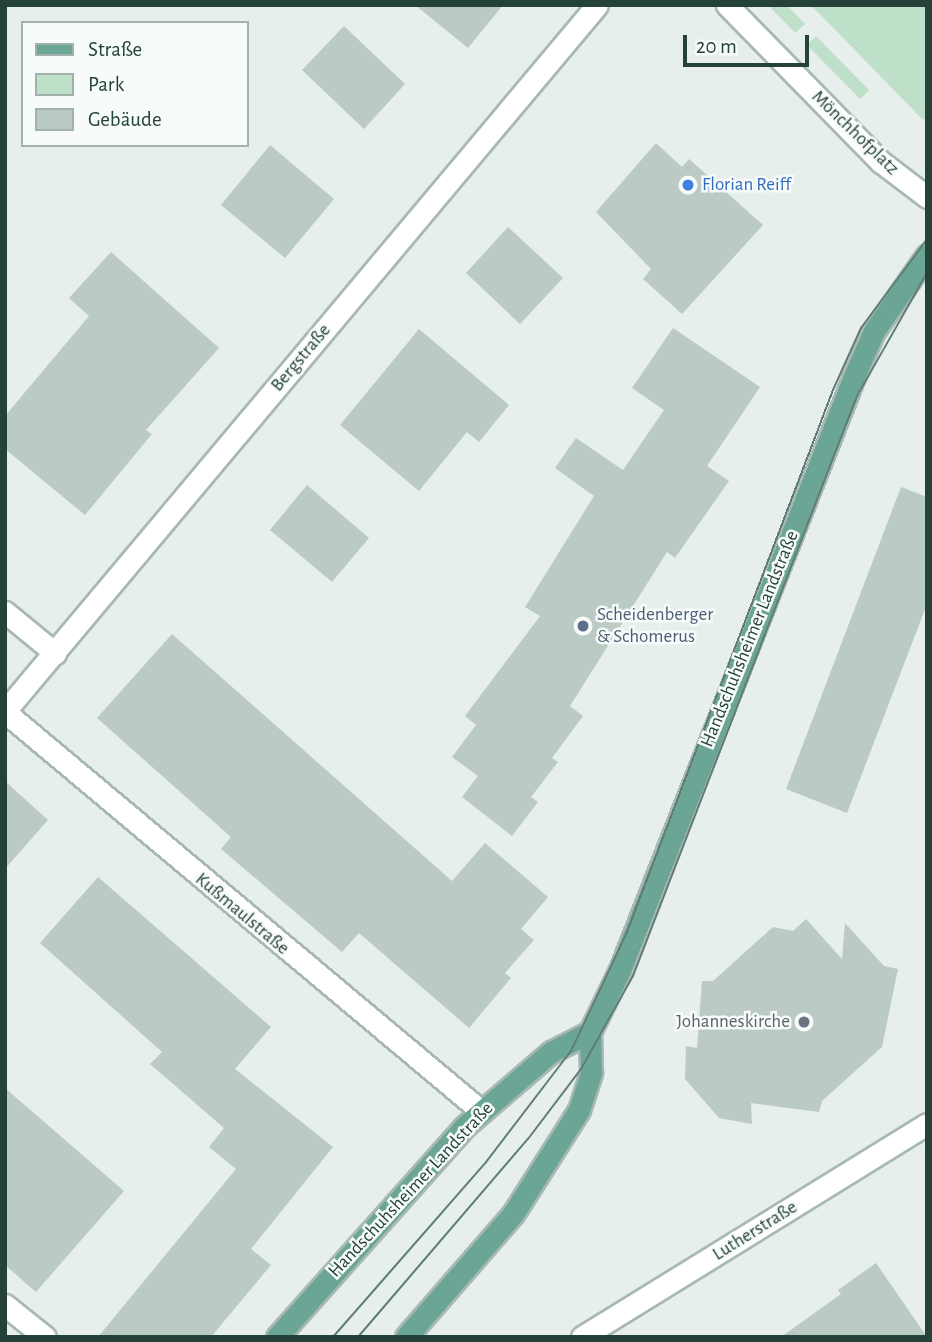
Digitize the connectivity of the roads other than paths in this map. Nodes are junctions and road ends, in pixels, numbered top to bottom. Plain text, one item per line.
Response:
1 (597, 5) edge
2 (727, 5) edge
3 (927, 197) edge
4 (927, 256) edge
5 (5, 612) edge
6 (55, 653) junction
7 (5, 712) edge
8 (590, 1032) junction
9 (481, 1111) junction
10 (927, 1124) edge
11 (5, 1305) edge
12 (45, 1337) edge
13 (278, 1337) edge
14 (406, 1337) edge
15 (582, 1337) edge

1 - 6 street, Bergstraße
2 - 3 street, Mönchhofplatz
4 - 8 main road, Handschuhsheimer Landstraße
5 - 6 street
6 - 7 street, Bergstraße
7 - 9 street, Kußmaulstraße
8 - 9 main road, Handschuhsheimer Landstraße
8 - 14 main road, Handschuhsheimer Landstraße
9 - 13 main road, Handschuhsheimer Landstraße
10 - 15 street, Lutherstraße
11 - 12 street

